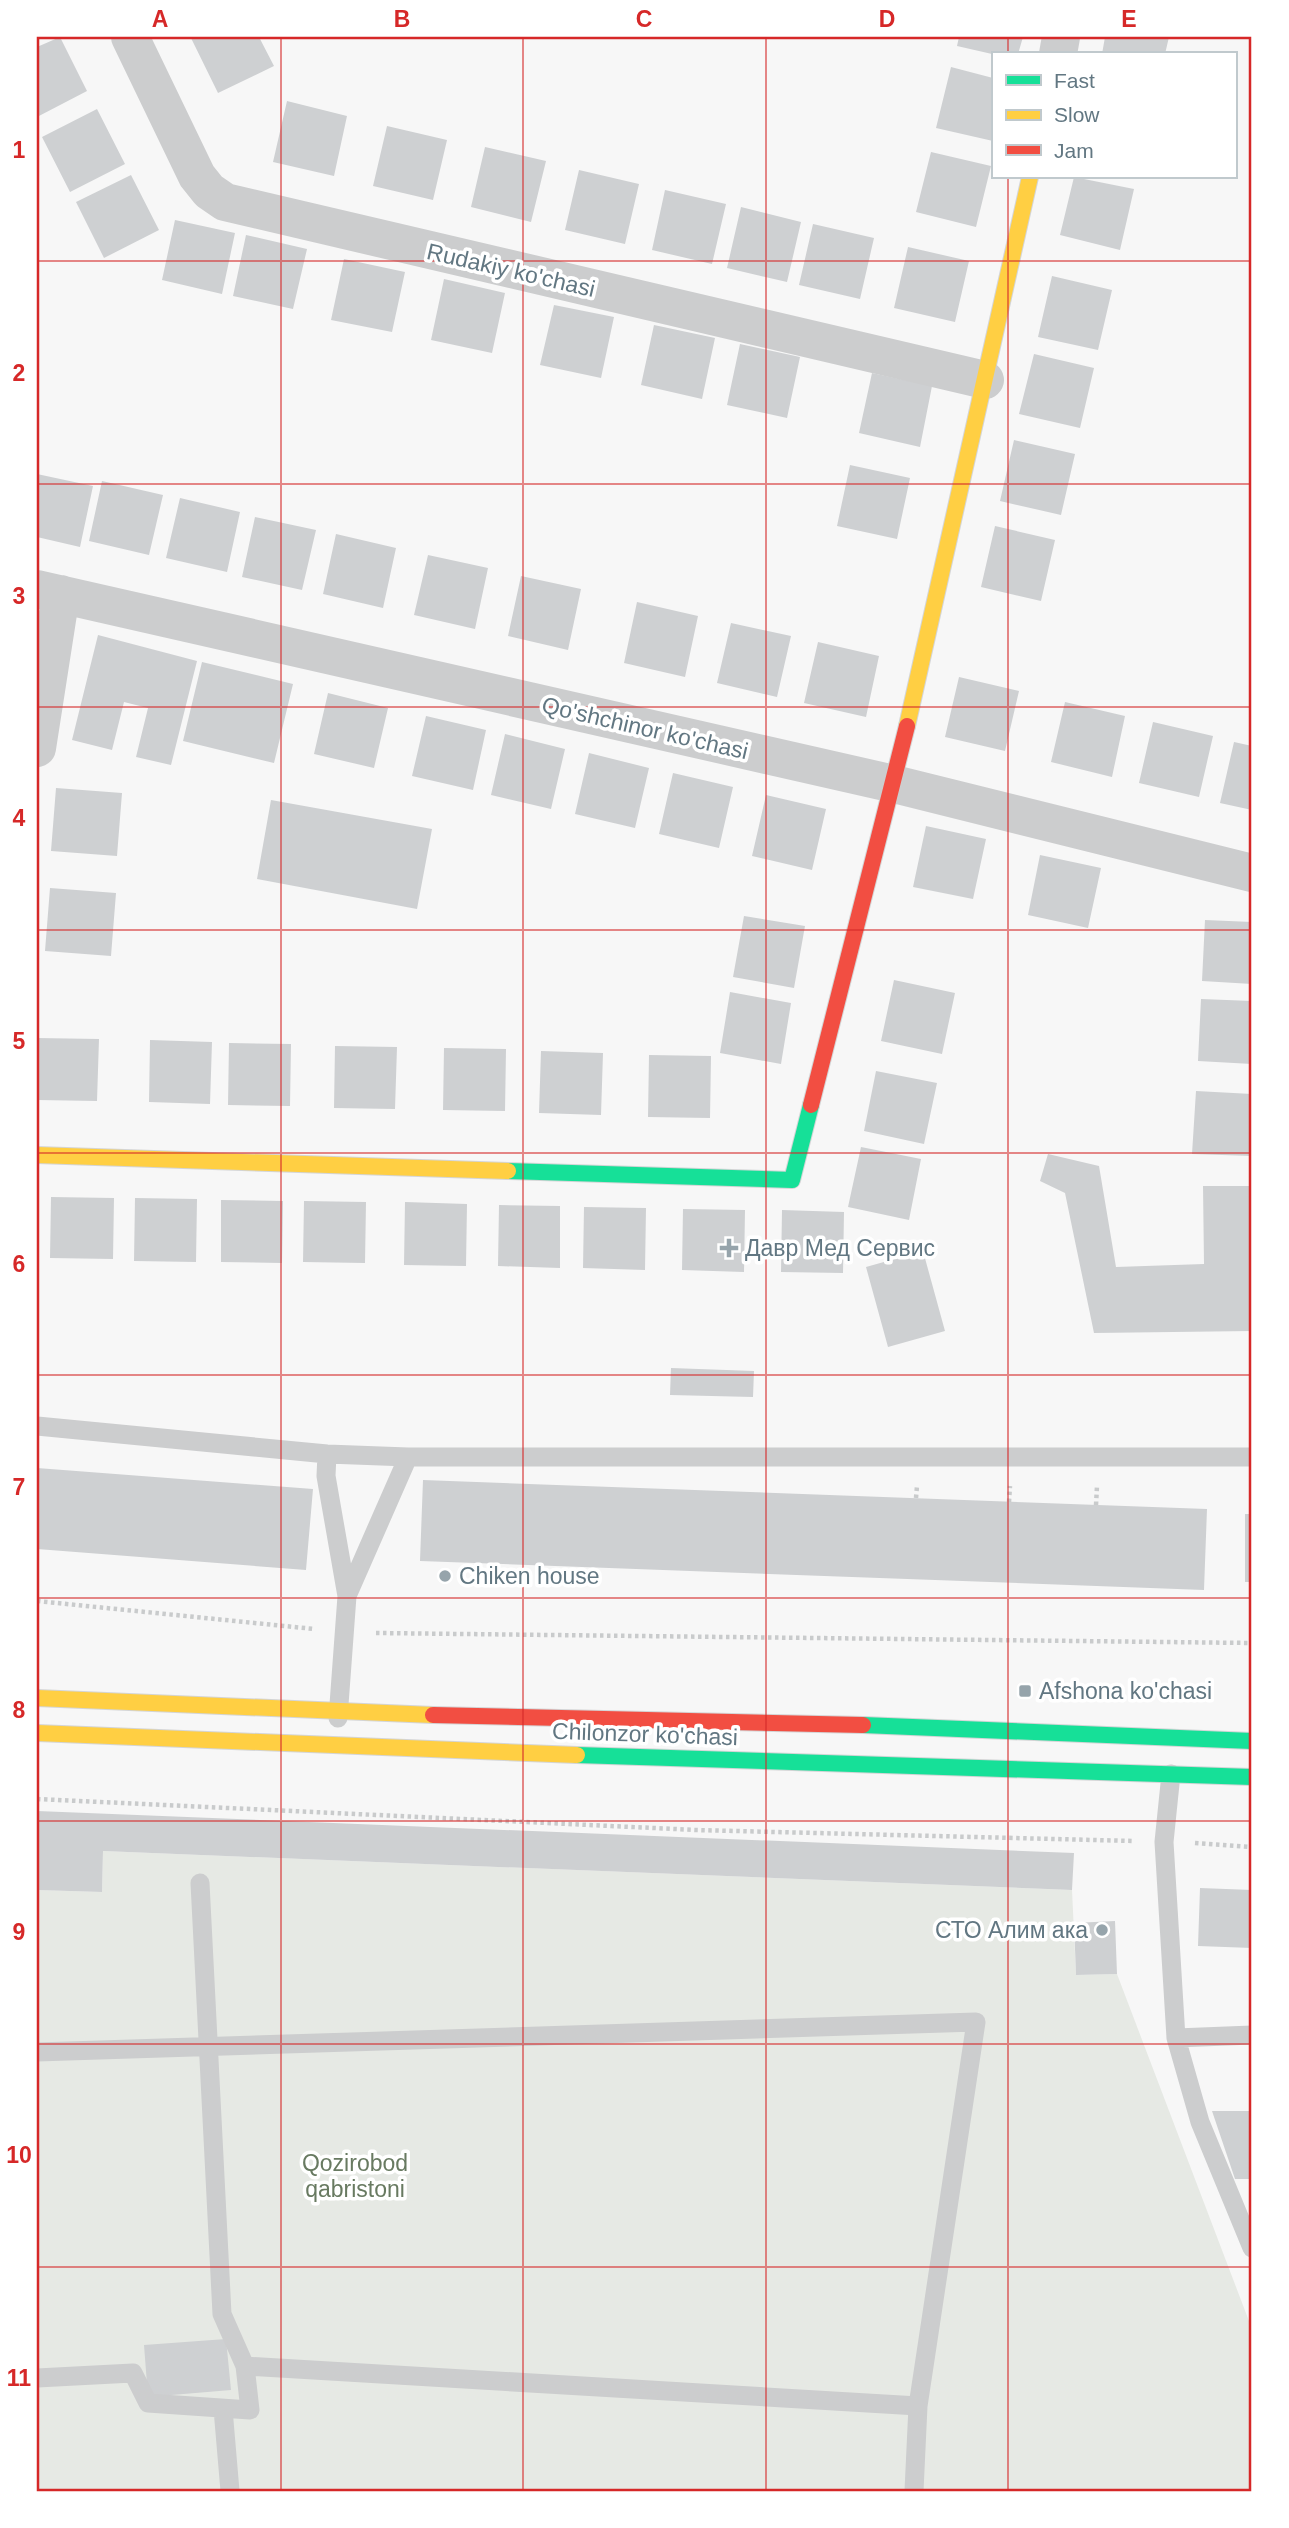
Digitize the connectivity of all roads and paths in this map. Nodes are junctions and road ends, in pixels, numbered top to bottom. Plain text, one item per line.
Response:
1 (130, 37) edge
2 (1030, 178) edge
3 (985, 380) junction
4 (49, 591) edge
5 (37, 748) edge
6 (894, 784) junction
7 (1252, 873) edge
8 (37, 1155) edge
9 (37, 1426) edge
10 (327, 1454) junction
11 (408, 1457) junction
12 (1252, 1457) edge
13 (347, 1596) junction
14 (37, 1601) edge
15 (344, 1632) junction
16 (1252, 1643) edge
17 (37, 1698) edge
18 (339, 1713) junction
19 (37, 1733) edge
20 (1252, 1741) edge
21 (337, 1747) junction
22 (1171, 1774) junction
23 (1252, 1777) edge
24 (37, 1799) edge
25 (1164, 1842) junction
26 (1252, 1847) edge
27 (200, 1883) dead end
28 (1252, 2035) edge
29 (1176, 2038) junction
30 (209, 2045) junction
31 (37, 2052) edge
32 (1252, 2248) edge
33 (245, 2366) junction
34 (37, 2378) edge
35 (918, 2406) junction
36 (223, 2409) junction
37 (230, 2491) edge
38 (914, 2491) edge

1 - 3 street, Rudakiy ko'chasi
2 - 3 main road
3 - 6 main road
4 - 5 street
4 - 6 street, Qo'shchinor ko'chasi
6 - 7 street, Qo'shchinor ko'chasi
6 - 8 main road
9 - 10 lane
10 - 11 lane
10 - 13 lane
11 - 12 lane
11 - 13 lane
13 - 15 lane
14 - 15 path
15 - 16 path
15 - 18 lane
17 - 18 main road, Chilonzor ko'chasi
18 - 20 main road, Chilonzor ko'chasi
18 - 21 lane
19 - 21 main road, Chilonzor ko'chasi
21 - 22 main road, Chilonzor ko'chasi
22 - 23 main road, Chilonzor ko'chasi
22 - 25 lane
24 - 25 path
25 - 26 path
25 - 29 lane
27 - 30 lane
28 - 29 lane
29 - 32 lane
30 - 31 lane
30 - 33 lane
30 - 35 lane
33 - 35 lane
33 - 36 lane
34 - 36 lane
35 - 38 lane
36 - 37 lane

